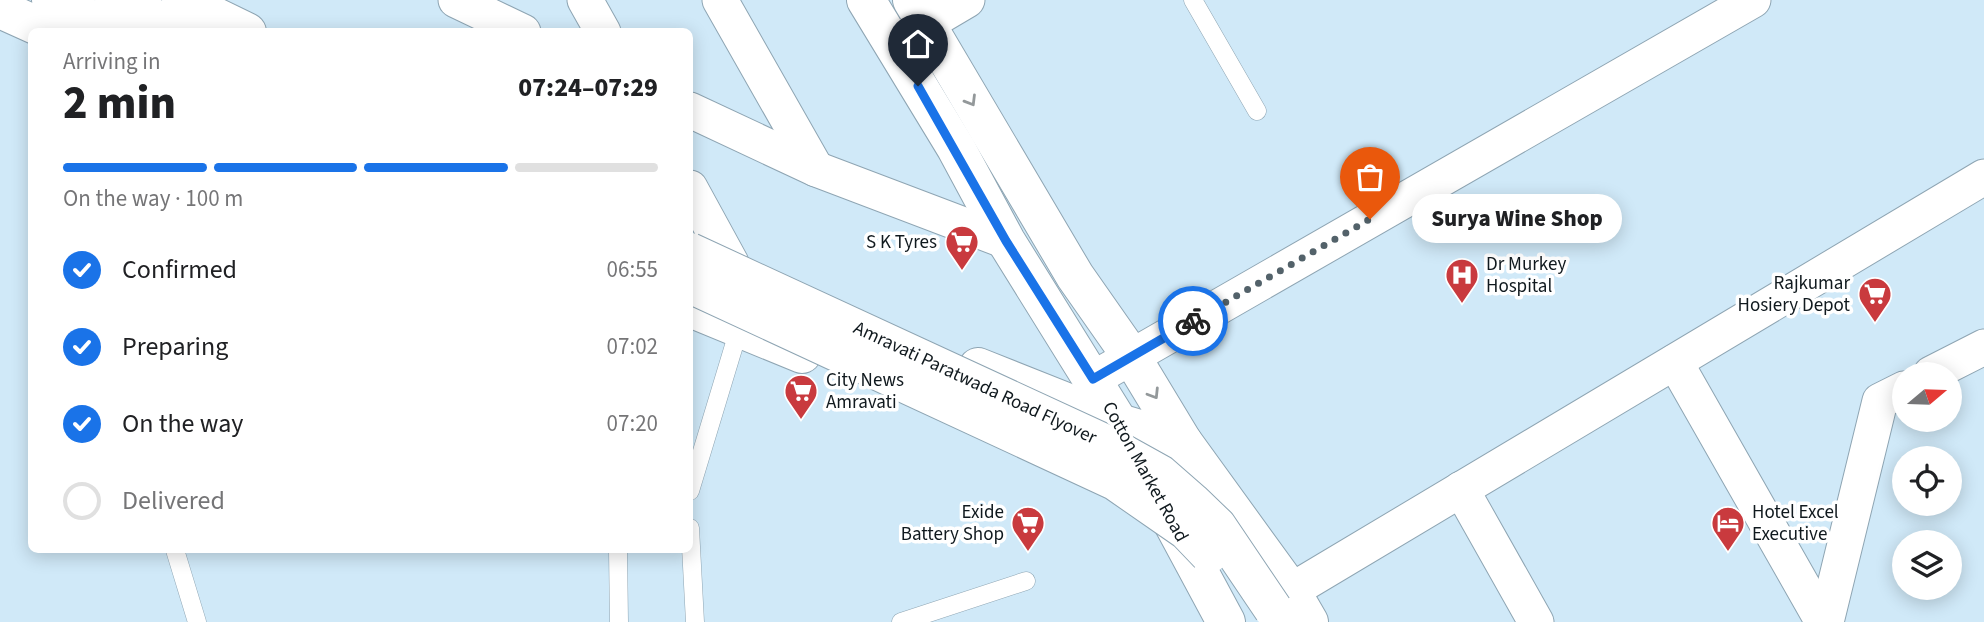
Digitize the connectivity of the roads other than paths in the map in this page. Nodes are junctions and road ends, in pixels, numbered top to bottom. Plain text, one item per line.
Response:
1 (51, 0) edge
2 (114, 0) edge
3 (181, 0) edge
4 (456, 0) edge
5 (585, 0) edge
6 (720, 0) edge
7 (866, 0) edge
8 (967, 0) edge
9 (1193, 0) edge
10 (1752, 0) edge
11 (0, 9) edge
12 (919, 11) edge
13 (42, 28) edge
14 (109, 28) edge
15 (177, 28) edge
16 (239, 28) edge
17 (515, 28) edge
18 (601, 28) edge
19 (893, 45) junction
20 (693, 111) edge
21 (1257, 111) dead end
22 (816, 169) junction
23 (1984, 177) edge
24 (693, 193) edge
25 (1006, 241) junction
26 (693, 244) edge
27 (693, 253) edge
28 (731, 263) junction
29 (693, 285) edge
30 (693, 309) edge
31 (739, 329) junction
32 (1984, 347) edge
33 (1131, 356) junction
34 (1675, 362) junction
35 (1955, 362) edge
36 (1093, 379) junction
37 (1892, 395) edge
38 (1119, 424) junction
39 (1183, 442) junction
40 (693, 481) edge
41 (1151, 482) junction
42 (1461, 489) junction
43 (1230, 505) junction
44 (176, 553) edge
45 (618, 553) edge
46 (691, 553) edge
47 (1026, 581) dead end
48 (1282, 613) edge
49 (197, 622) edge
50 (619, 622) edge
51 (695, 622) edge
52 (901, 622) edge
53 (1226, 622) edge
54 (1536, 622) edge
55 (1824, 622) edge

1 - 14 main road
2 - 15 main road
3 - 16 main road
4 - 17 street
5 - 18 street
6 - 22 street
7 - 19 main road, Cotton Market Road
8 - 12 street
9 - 21 lane
10 - 33 street
11 - 13 main road
12 - 19 street
12 -> 33 main road
19 - 25 main road, Cotton Market Road
20 - 22 street
22 - 25 street
23 - 34 street
24 - 28 street
25 - 36 main road, Cotton Market Road
26 - 28 main road
27 - 48 main road, Amravati Paratwada Road Flyover, bridge
28 - 38 main road
29 - 48 main road, Amravati Paratwada Road Flyover, bridge
30 - 31 main road
31 - 40 lane
31 - 41 main road
32 - 35 street
33 - 36 street
33 -> 39 main road
34 - 42 street
34 - 55 street
36 - 38 main road, Cotton Market Road
37 - 55 street
38 - 39 main road
38 - 41 main road, Cotton Market Road
39 - 43 main road
41 - 43 main road
41 - 53 main road, Cotton Market Road
42 - 48 street
42 - 54 street
43 - 48 main road
44 - 49 lane
45 - 50 lane
46 - 51 lane
47 - 52 lane

